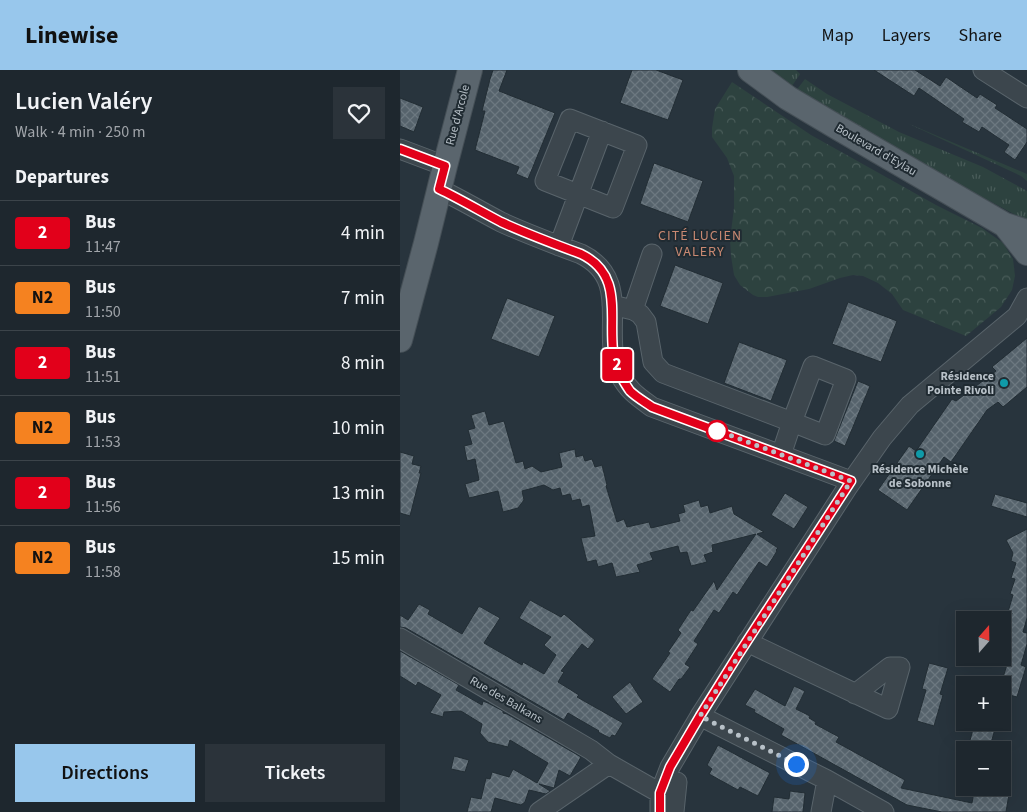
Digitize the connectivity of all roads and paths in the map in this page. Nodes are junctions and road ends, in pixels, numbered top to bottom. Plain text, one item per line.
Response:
1 (470, 70) edge
2 (750, 70) edge
3 (983, 70) edge
4 (1027, 98) edge
5 (602, 131) junction
6 (400, 149) edge
7 (445, 166) junction
8 (439, 189) junction
9 (578, 194) junction
10 (1016, 228) edge
11 (559, 246) junction
12 (1027, 253) edge
13 (652, 254) dead end
14 (1027, 298) edge
15 (612, 305) junction
16 (633, 310) junction
17 (1022, 315) edge
18 (400, 340) edge
19 (781, 455) junction
20 (851, 481) junction
21 (400, 638) edge
22 (747, 642) junction
23 (855, 694) dead end
24 (700, 716) junction
25 (609, 764) junction
26 (827, 780) junction
27 (669, 798) edge
28 (539, 812) edge
29 (660, 812) edge
30 (821, 812) edge
31 (884, 812) edge

1 - 7 main road, Rue d'Arcole
2 - 10 main road, Boulevard d'Eylau
3 - 4 street
5 - 9 street
5 - 9 street
5 - 9 street
6 - 7 street
7 - 8 main road, Rue d'Arcole
8 - 11 street
8 - 18 main road, Rue d'Arcole
9 - 11 street
10 - 12 main road, Boulevard d'Eylau
11 - 15 street
13 - 16 street
14 - 17 street
15 - 16 street
15 - 19 street
16 - 19 street
17 - 20 street
19 - 20 street
20 - 22 street
21 - 25 street, Rue des Balkans
22 - 23 street
22 - 24 street
24 - 26 street
24 - 27 street
25 - 27 street, Rue des Balkans
25 - 28 street
26 - 30 street
26 - 31 street
27 - 29 street

